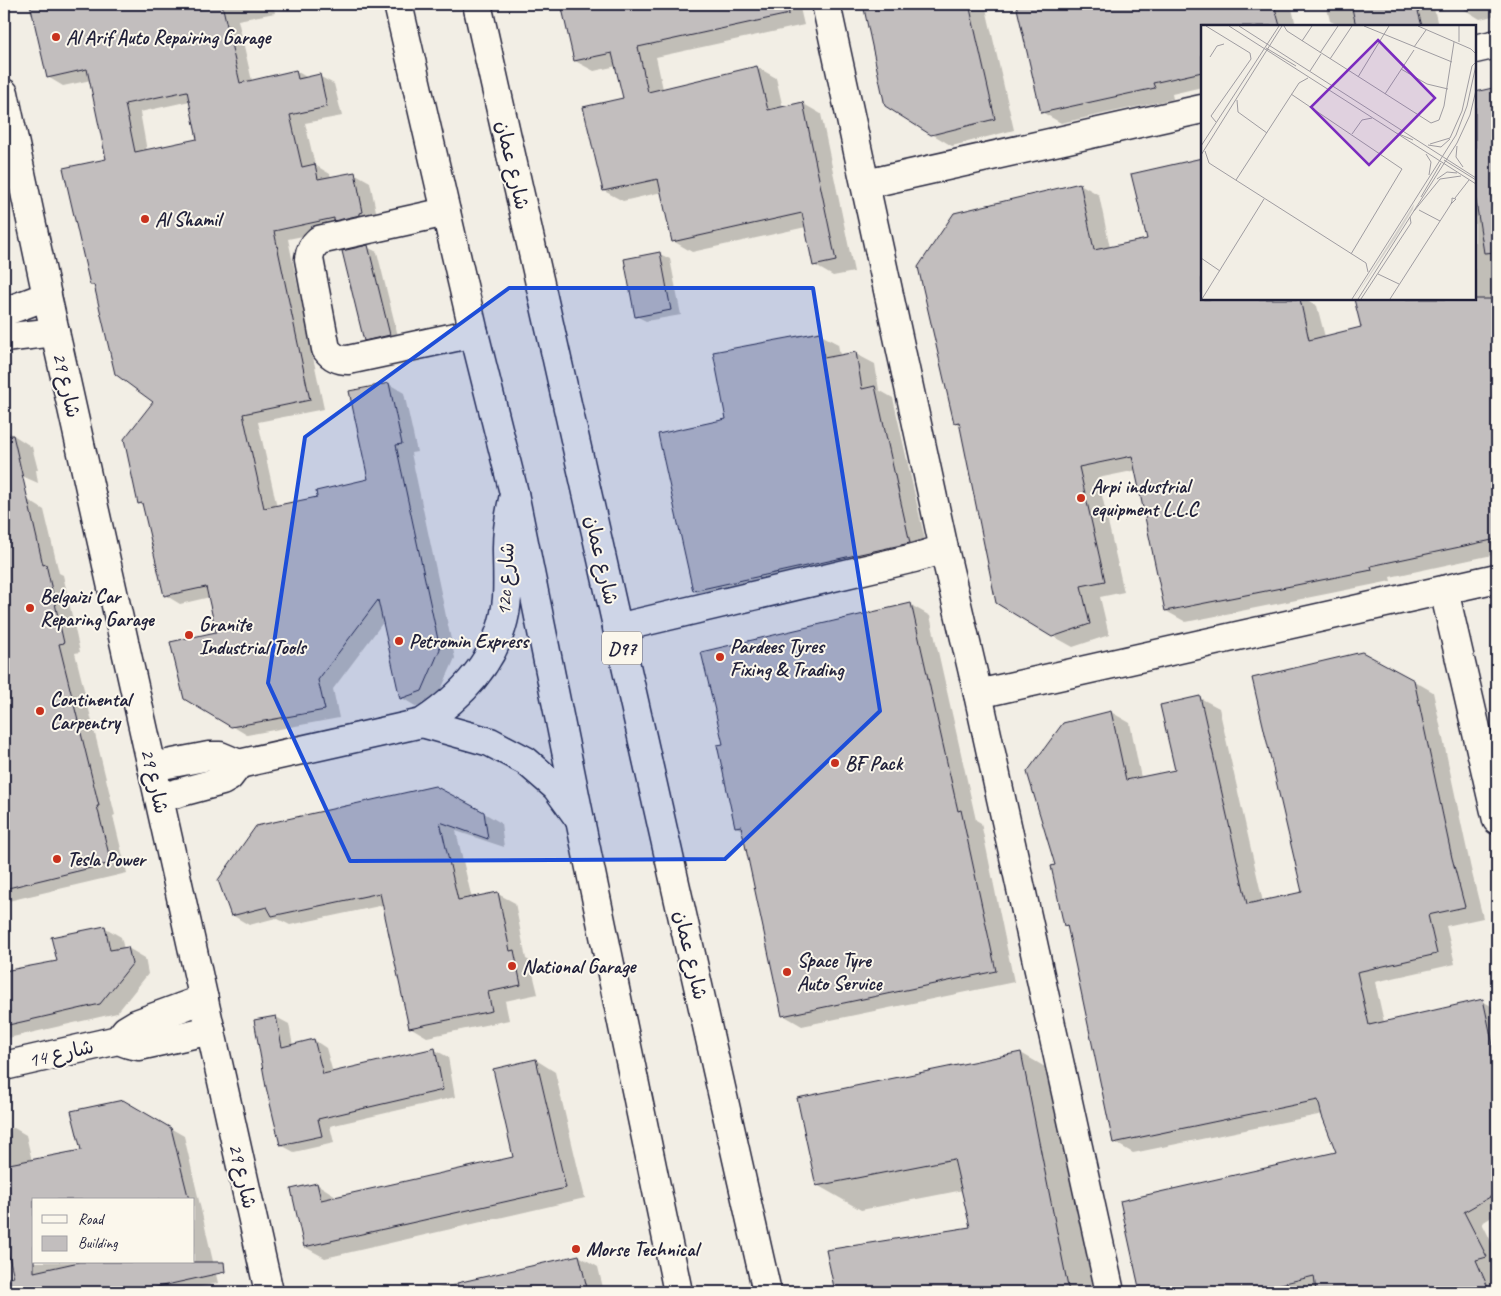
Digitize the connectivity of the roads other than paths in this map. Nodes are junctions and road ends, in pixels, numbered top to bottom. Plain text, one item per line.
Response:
1 (398, 4) edge
2 (477, 4) edge
3 (826, 4) edge
4 (1497, 44) edge
5 (1476, 49) edge
6 (4, 93) edge
7 (1201, 109) edge
8 (866, 184) junction
9 (446, 212) junction
10 (47, 296) junction
11 (4, 312) edge
12 (55, 332) junction
13 (474, 333) junction
14 (4, 338) edge
15 (514, 494) junction
16 (944, 549) junction
17 (1497, 578) edge
18 (1444, 590) junction
19 (618, 628) junction
20 (978, 694) junction
21 (422, 723) junction
22 (239, 764) junction
23 (152, 767) junction
24 (159, 798) junction
25 (580, 820) junction
26 (1497, 820) edge
27 (204, 999) junction
28 (211, 1030) junction
29 (118, 1040) junction
30 (4, 1066) edge
31 (680, 1289) edge
32 (269, 1292) edge
33 (767, 1292) edge
34 (1110, 1292) edge

1 - 9 street
2 - 19 street, شارع عمان / D97
3 - 8 street
4 - 5 street
6 - 10 street, شارع 29
7 - 8 street
8 - 16 street
9 - 13 street
9 - 13 street
10 - 11 street
10 - 12 street, شارع 29
12 - 14 street
12 - 23 street, شارع 29
13 - 15 street
15 - 21 street, 12c شارع
15 - 25 street
16 - 19 street
16 - 20 street
17 - 18 street
18 - 20 street
18 - 26 street
19 - 33 street, شارع عمان / D97
20 - 34 street
21 - 22 street, 12c شارع
21 - 25 street, 12c شارع
22 - 23 street
22 - 24 street
23 - 24 street, شارع 29
24 - 27 street, شارع 29
25 - 31 street
27 - 28 street, شارع 29
27 - 29 street, شارع 14
28 - 29 street, شارع 14
28 - 32 street, شارع 29
29 - 30 street, شارع 14

